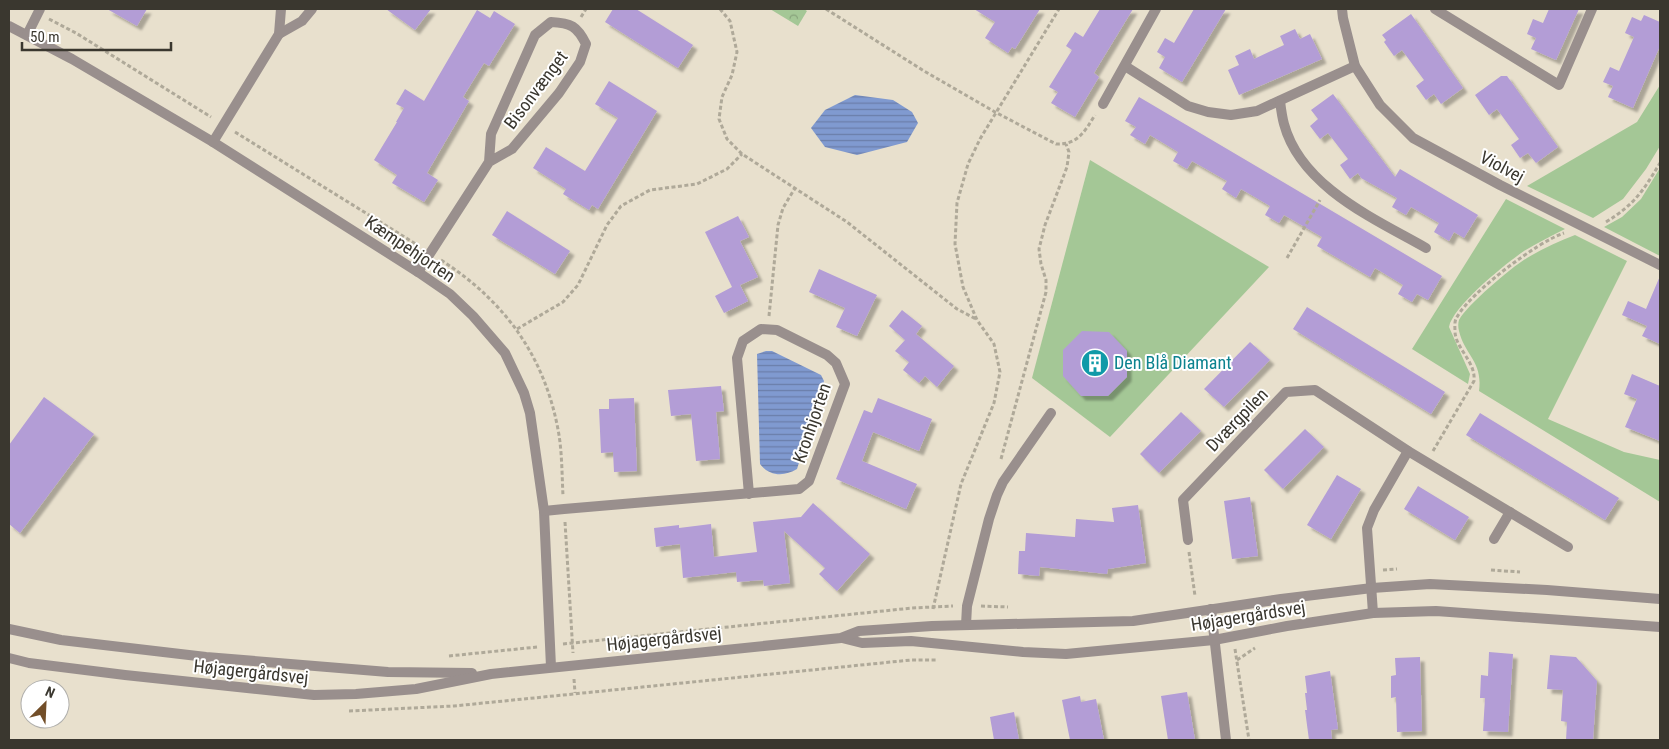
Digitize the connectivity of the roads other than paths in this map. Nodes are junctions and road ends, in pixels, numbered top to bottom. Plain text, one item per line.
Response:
1 (281, 9) edge
2 (312, 9) edge
3 (1156, 9) edge
4 (1342, 9) edge
5 (1435, 9) edge
6 (1592, 9) edge
7 (39, 11) edge
8 (9, 26) edge
9 (279, 34) junction
10 (27, 35) junction
11 (1124, 66) junction
12 (1355, 66) junction
13 (1280, 101) junction
14 (1103, 104) road end
15 (213, 142) junction
16 (489, 162) junction
17 (1426, 248) dead end
18 (1660, 265) edge
19 (418, 272) junction
20 (1051, 413) dead end
21 (1408, 451) junction
22 (749, 494) junction
23 (544, 511) junction
24 (1510, 512) junction
25 (1494, 539) dead end
26 (1188, 540) road end
27 (1568, 546) dead end
28 (1372, 588) junction
29 (1660, 599) edge
30 (1211, 609) junction
31 (1373, 613) junction
32 (966, 625) junction
33 (1660, 627) edge
34 (9, 629) edge
35 (840, 638) junction
36 (1214, 640) junction
37 (9, 658) edge
38 (551, 667) junction
39 (491, 674) junction
40 (1226, 740) edge

1 - 9 street
2 - 9 street
3 - 11 street
4 - 12 street, Violvej
5 - 6 street
7 - 10 street
8 - 10 street, Kæmpehjorten
9 - 15 street
10 - 15 street, Kæmpehjorten
11 - 13 street
11 - 14 street
12 - 13 street
12 - 18 street, Violvej
13 - 17 street
15 - 19 street, Kæmpehjorten
16 - 16 street, Bisonvænget
16 - 19 street, Bisonvænget
19 - 23 street, Kæmpehjorten
20 - 32 street
21 - 24 street, Dværgpilen
21 - 26 street, Dværgpilen
21 - 28 street
22 - 22 street, Kronhjorten
22 - 23 street, Kronhjorten
23 - 38 street, Kæmpehjorten
24 - 25 street
24 - 27 street, Dværgpilen
28 - 29 street, Højagergårdsvej
28 - 30 street, Højagergårdsvej
28 - 31 street
30 - 32 street, Højagergårdsvej
30 - 36 street
31 - 33 street, Højagergårdsvej
31 - 36 street, Højagergårdsvej
32 - 35 street, Højagergårdsvej
34 - 39 street, Højagergårdsvej
35 - 36 street, Højagergårdsvej
35 - 38 street, Højagergårdsvej
36 - 40 street
37 - 39 street, Højagergårdsvej
38 - 39 street, Højagergårdsvej

